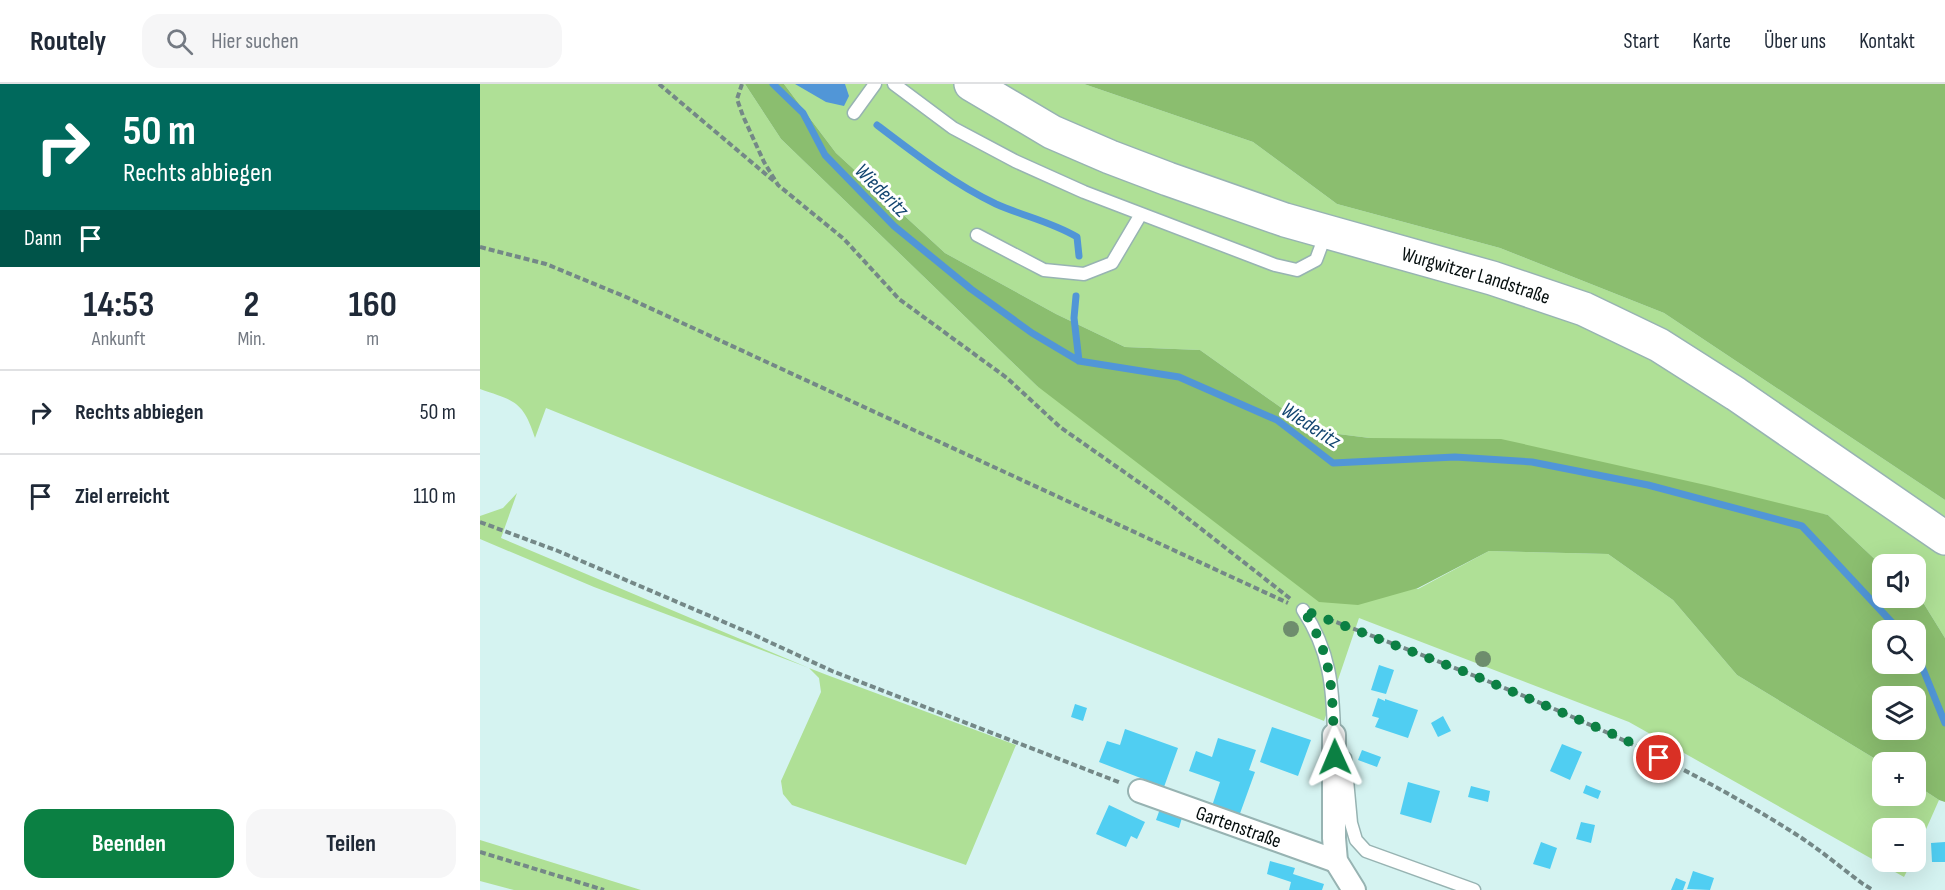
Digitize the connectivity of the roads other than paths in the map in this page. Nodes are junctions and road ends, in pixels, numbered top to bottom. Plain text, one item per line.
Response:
1 (875, 84) edge
2 (894, 84) edge
3 (971, 84) edge
4 (854, 112) dead end
5 (1141, 214) junction
6 (1326, 233) junction
7 (977, 235) dead end
8 (1945, 538) edge
9 (1303, 610) road end
10 (1334, 735) joint
11 (1345, 758) dead end
12 (1140, 791) road end
13 (1336, 861) junction
14 (1354, 890) edge
15 (1474, 890) edge

1 - 4 lane
2 - 5 lane
3 - 6 main road, Wurgwitzer Landstraße
5 - 6 lane
5 - 7 lane
6 - 8 main road, Wurgwitzer Landstraße
9 - 10 lane
10 - 13 street
11 - 15 lane
12 - 13 street, Gartenstraße
13 - 14 street

